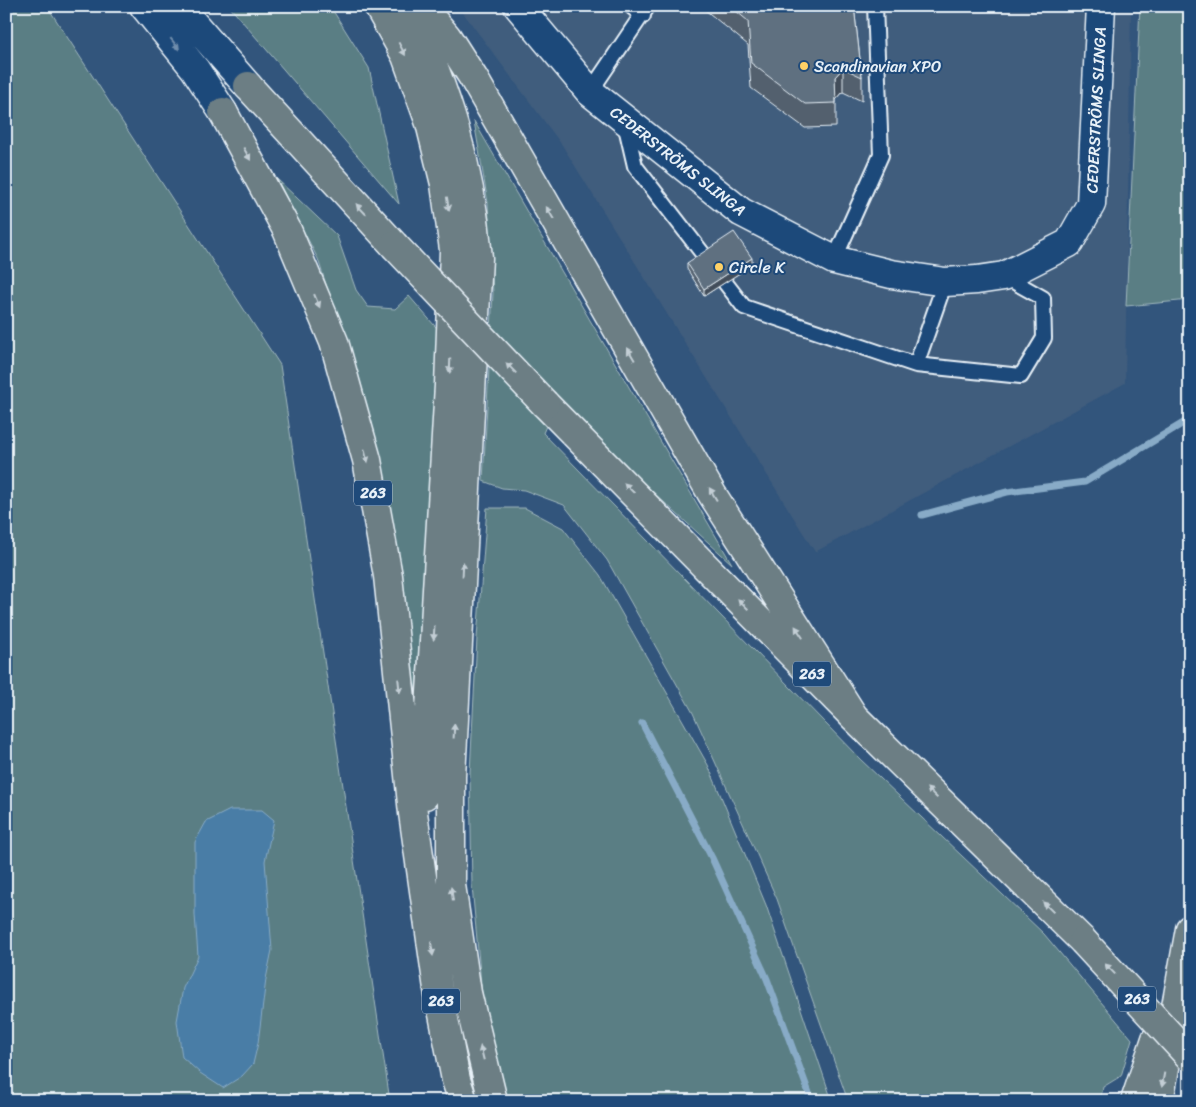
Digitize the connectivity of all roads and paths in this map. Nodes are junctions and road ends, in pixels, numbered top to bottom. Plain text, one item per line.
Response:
1 (144, 6) edge
2 (178, 6) edge
3 (378, 6) edge
4 (409, 6) edge
5 (421, 6) edge
6 (518, 6) edge
7 (631, 6) edge
8 (875, 6) edge
9 (1101, 6) edge
10 (645, 11) edge
11 (248, 86) joint
12 (590, 92) junction
13 (223, 112) joint
14 (625, 120) junction
15 (834, 260) junction
16 (1004, 276) junction
17 (945, 282) junction
18 (916, 365) junction
19 (854, 717) junction
20 (425, 900) junction
21 (1190, 928) edge
22 (1186, 955) junction
23 (1190, 1058) edge
24 (463, 1101) edge
25 (493, 1101) edge
26 (1135, 1101) edge
27 (1159, 1101) edge

1 -> 13 street, 263
2 - 11 street, 263
3 -> 20 highway
25 -> 4 highway
19 -> 5 highway
6 - 12 street, CEDERSTRÖMS SLINGA
7 - 10 lane
8 - 15 lane
9 - 16 street, CEDERSTRÖMS SLINGA
10 - 12 lane
19 -> 11 highway, 263, bridge
12 - 14 street, CEDERSTRÖMS SLINGA
13 -> 20 highway, 263
14 - 15 street, CEDERSTRÖMS SLINGA
14 - 18 lane
15 - 17 street, CEDERSTRÖMS SLINGA
16 - 17 street, CEDERSTRÖMS SLINGA
16 - 18 lane
17 - 18 lane
23 -> 19 highway, 263, bridge
20 -> 24 highway, 263
21 - 22 highway
22 - 26 highway
22 -> 27 highway

